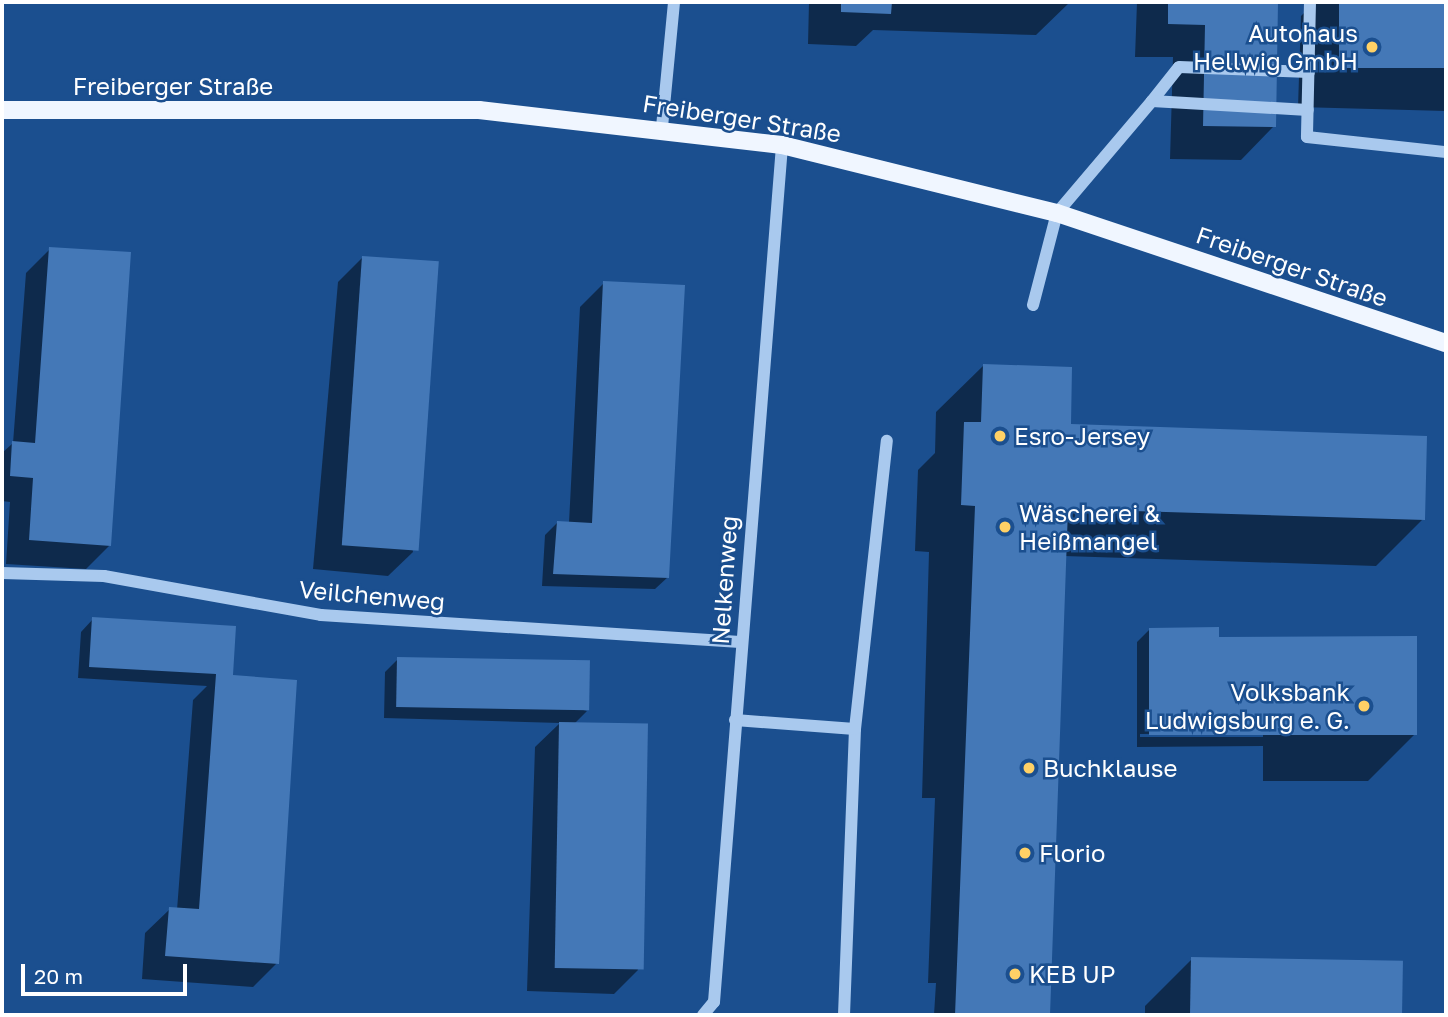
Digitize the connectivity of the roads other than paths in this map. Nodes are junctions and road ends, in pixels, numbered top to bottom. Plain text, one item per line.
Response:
1 (674, 2) edge
2 (1310, 2) edge
3 (1309, 72) junction
4 (1152, 101) junction
5 (2, 110) edge
6 (1308, 110) junction
7 (662, 127) junction
8 (782, 145) junction
9 (1446, 152) edge
10 (1057, 214) junction
11 (1033, 305) dead end
12 (1446, 343) edge
13 (887, 441) dead end
14 (2, 573) edge
15 (740, 642) junction
16 (735, 720) junction
17 (855, 729) junction
18 (704, 1015) edge
19 (844, 1015) edge

1 - 7 street
2 - 3 street
3 - 4 street
3 - 6 street
4 - 6 street
4 - 10 street
5 - 7 main road, Freiberger Straße
6 - 9 street
7 - 8 main road, Freiberger Straße
8 - 10 main road, Freiberger Straße
8 - 15 street, Nelkenweg
10 - 11 street
10 - 12 main road, Freiberger Straße
13 - 17 street
14 - 15 street, Veilchenweg
15 - 16 street, Nelkenweg
16 - 17 street
16 - 18 street, Nelkenweg
17 - 19 street

